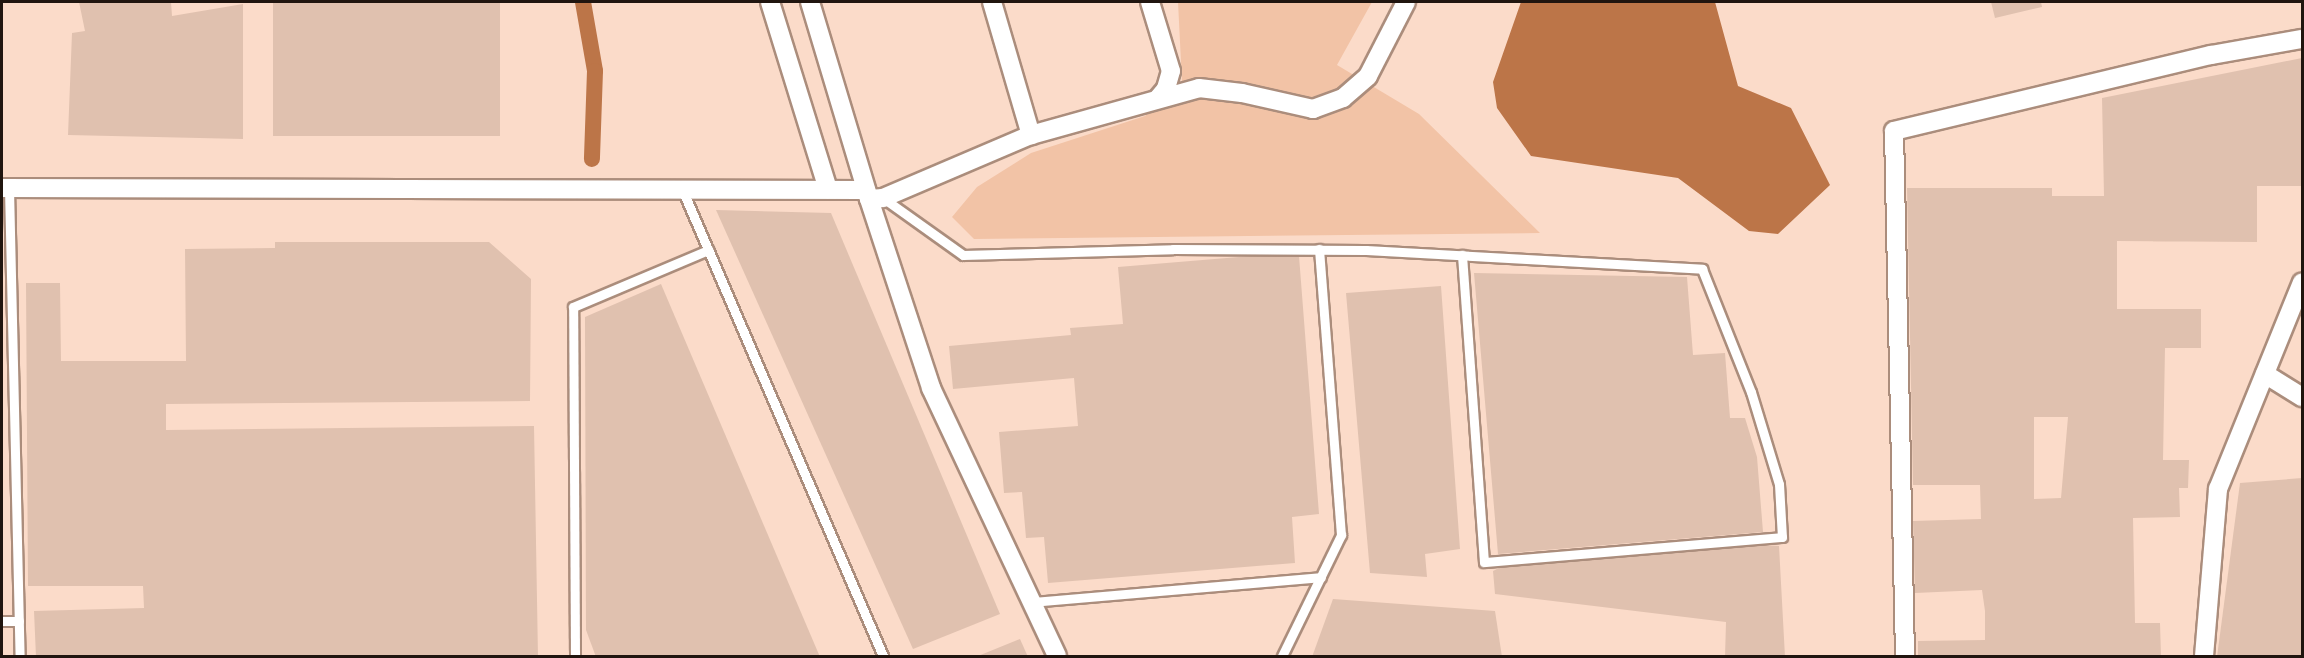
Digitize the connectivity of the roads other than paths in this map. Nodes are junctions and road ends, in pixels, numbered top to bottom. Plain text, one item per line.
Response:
1 (770, 2) edge
2 (810, 2) edge
3 (992, 2) edge
4 (1150, 2) edge
5 (1406, 2) edge
6 (2302, 39) edge
7 (1159, 98) junction
8 (1031, 135) junction
9 (5, 188) edge
10 (682, 189) junction
11 (828, 189) junction
12 (873, 196) junction
13 (1319, 249) junction
14 (708, 250) junction
15 (1462, 255) junction
16 (2302, 282) edge
17 (2265, 374) junction
18 (2302, 397) edge
19 (1321, 577) junction
20 (1032, 602) junction
21 (2, 621) edge
22 (19, 621) junction
23 (20, 657) edge
24 (574, 657) edge
25 (883, 657) edge
26 (1057, 657) edge
27 (1282, 657) edge
28 (1905, 657) edge
29 (2204, 657) edge

1 - 11 street
2 - 12 street
3 - 8 street
4 - 7 street
5 - 7 street
6 - 28 street
7 - 8 street
8 - 12 street
9 - 10 street
9 - 22 lane
10 - 11 street
10 - 14 lane
11 - 12 street
12 - 13 lane
12 - 20 street
13 - 15 lane
13 - 19 lane
14 - 24 lane
14 - 25 lane
15 - 15 lane
16 - 17 street
17 - 18 street
17 - 29 street
19 - 20 lane
19 - 27 lane
20 - 26 street
21 - 22 lane
22 - 23 lane

